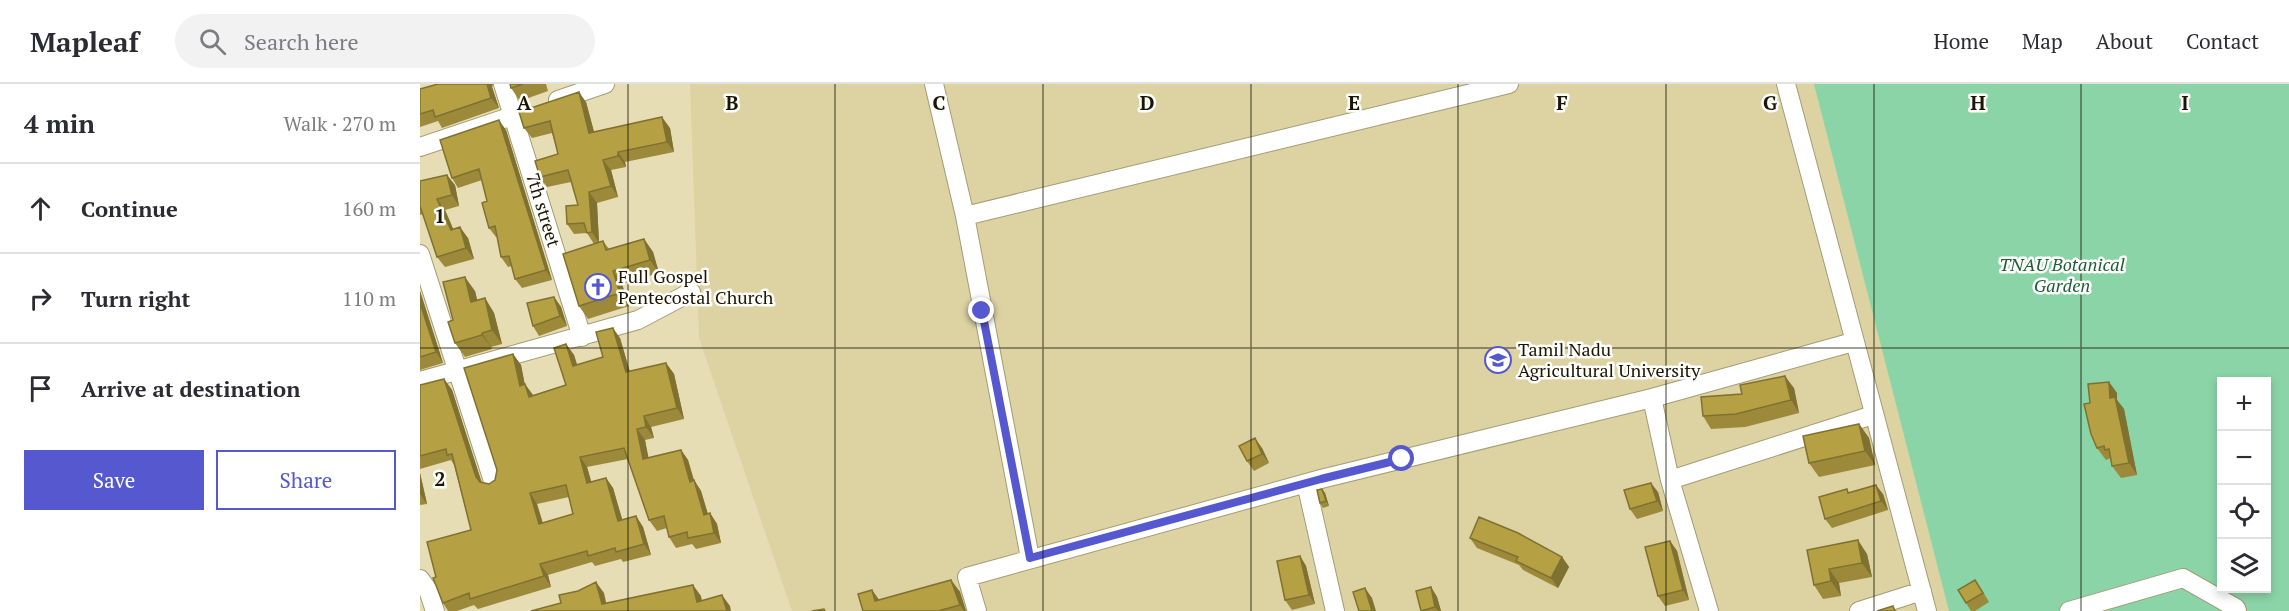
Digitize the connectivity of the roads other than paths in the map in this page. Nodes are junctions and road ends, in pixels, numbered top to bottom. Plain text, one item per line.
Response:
1 (503, 84) edge
2 (605, 84) edge
3 (934, 84) edge
4 (1509, 84) edge
5 (1786, 84) edge
6 (513, 116) junction
7 (420, 147) edge
8 (965, 216) junction
9 (420, 254) edge
10 (691, 292) dead end
11 (582, 337) junction
12 (1853, 342) junction
13 (456, 370) junction
14 (420, 381) edge
15 (1652, 398) junction
16 (1873, 415) junction
17 (1670, 480) junction
18 (1306, 483) junction
19 (494, 484) edge
20 (1030, 558) junction
21 (420, 579) edge
22 (1923, 591) junction
23 (435, 611) edge
24 (977, 611) edge
25 (1335, 611) edge
26 (1709, 611) edge
27 (1859, 611) edge
28 (1927, 611) edge
29 (2068, 611) edge
30 (2237, 611) edge

1 - 6 street, 7th street
2 - 6 street
3 - 8 street
4 - 8 street
5 - 12 street
6 - 7 street
6 - 11 street, 7th street
8 - 20 street
9 - 13 street
10 - 11 street
11 - 13 street
12 - 15 street
12 - 16 street
13 - 14 street
13 - 19 street
15 - 17 street
15 - 18 street
16 - 17 street
16 - 22 street
17 - 26 street
18 - 20 street
18 - 25 street
20 - 24 street
21 - 23 street
22 - 27 street
22 - 28 street
29 - 30 street

